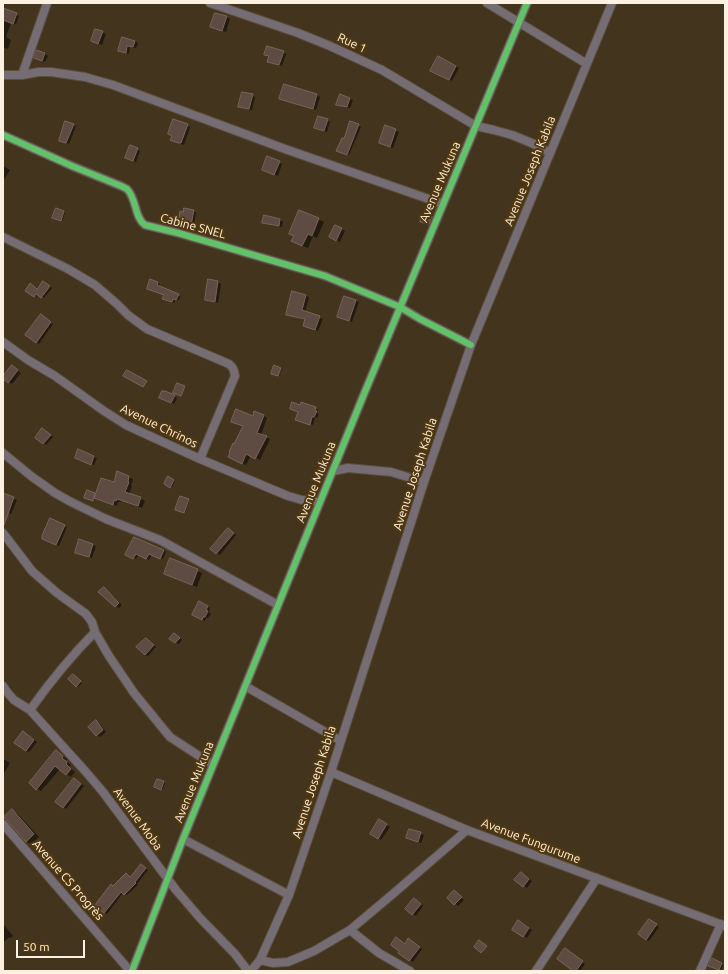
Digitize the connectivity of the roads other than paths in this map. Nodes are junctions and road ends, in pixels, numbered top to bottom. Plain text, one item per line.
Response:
1 (47, 3) edge
2 (210, 3) edge
3 (487, 3) edge
4 (527, 3) edge
5 (612, 3) edge
6 (519, 23) junction
7 (587, 64) junction
8 (3, 75) edge
9 (22, 75) junction
10 (476, 126) junction
11 (3, 135) edge
12 (550, 154) junction
13 (443, 204) junction
14 (3, 237) edge
15 (400, 307) junction
16 (3, 342) edge
17 (471, 345) junction
18 (3, 453) edge
19 (200, 459) junction
20 (333, 471) junction
21 (424, 482) junction
22 (320, 502) junction
23 (3, 534) edge
24 (278, 605) junction
25 (95, 632) junction
26 (3, 686) edge
27 (245, 686) junction
28 (30, 710) junction
29 (341, 741) junction
30 (213, 765) junction
31 (331, 772) junction
32 (3, 824) edge
33 (467, 830) junction
34 (183, 839) junction
35 (597, 878) junction
36 (167, 879) junction
37 (289, 895) junction
38 (723, 925) edge
39 (350, 930) junction
40 (260, 960) junction
41 (131, 971) edge
42 (250, 971) edge
43 (410, 971) edge
44 (536, 971) edge
45 (700, 971) edge

1 - 9 street
2 - 10 street, Rue 1
3 - 6 street
4 - 6 street, Avenue Mukuna
5 - 7 street, Avenue Joseph Kabila
6 - 7 street
6 - 10 street, Avenue Mukuna
7 - 12 street, Avenue Joseph Kabila
8 - 9 street
9 - 13 street
10 - 12 street, Rue 1
10 - 13 street, Avenue Mukuna
11 - 15 street, Cabine SNEL
12 - 17 street, Avenue Joseph Kabila
13 - 15 street, Avenue Mukuna
14 - 19 street
15 - 17 street, Cabine SNEL
15 - 20 street, Avenue Mukuna
16 - 19 street, Avenue Chrinos
17 - 21 street, Avenue Joseph Kabila
18 - 24 street
19 - 22 street, Avenue Chrinos
20 - 21 street
20 - 22 street, Avenue Mukuna
21 - 29 street, Avenue Joseph Kabila
22 - 24 street, Avenue Mukuna
23 - 25 street
24 - 27 street, Avenue Mukuna
25 - 28 street
25 - 30 street
26 - 28 street, Avenue Moba
27 - 29 street
27 - 30 street, Avenue Mukuna
28 - 36 street, Avenue Moba
29 - 31 street, Avenue Joseph Kabila
30 - 34 street, Avenue Mukuna
31 - 33 street, Avenue Fungurume
31 - 37 street, Avenue Joseph Kabila
32 - 41 street, Avenue CS Progrès
33 - 35 street, Avenue Fungurume
33 - 39 street
34 - 36 street, Avenue Mukuna
34 - 37 street
35 - 38 street, Avenue Fungurume
35 - 44 street
36 - 41 street, Avenue Mukuna
36 - 42 street, Avenue Moba
37 - 40 street, Avenue Joseph Kabila
38 - 45 street
39 - 40 street
39 - 43 street
40 - 42 street, Avenue Joseph Kabila

